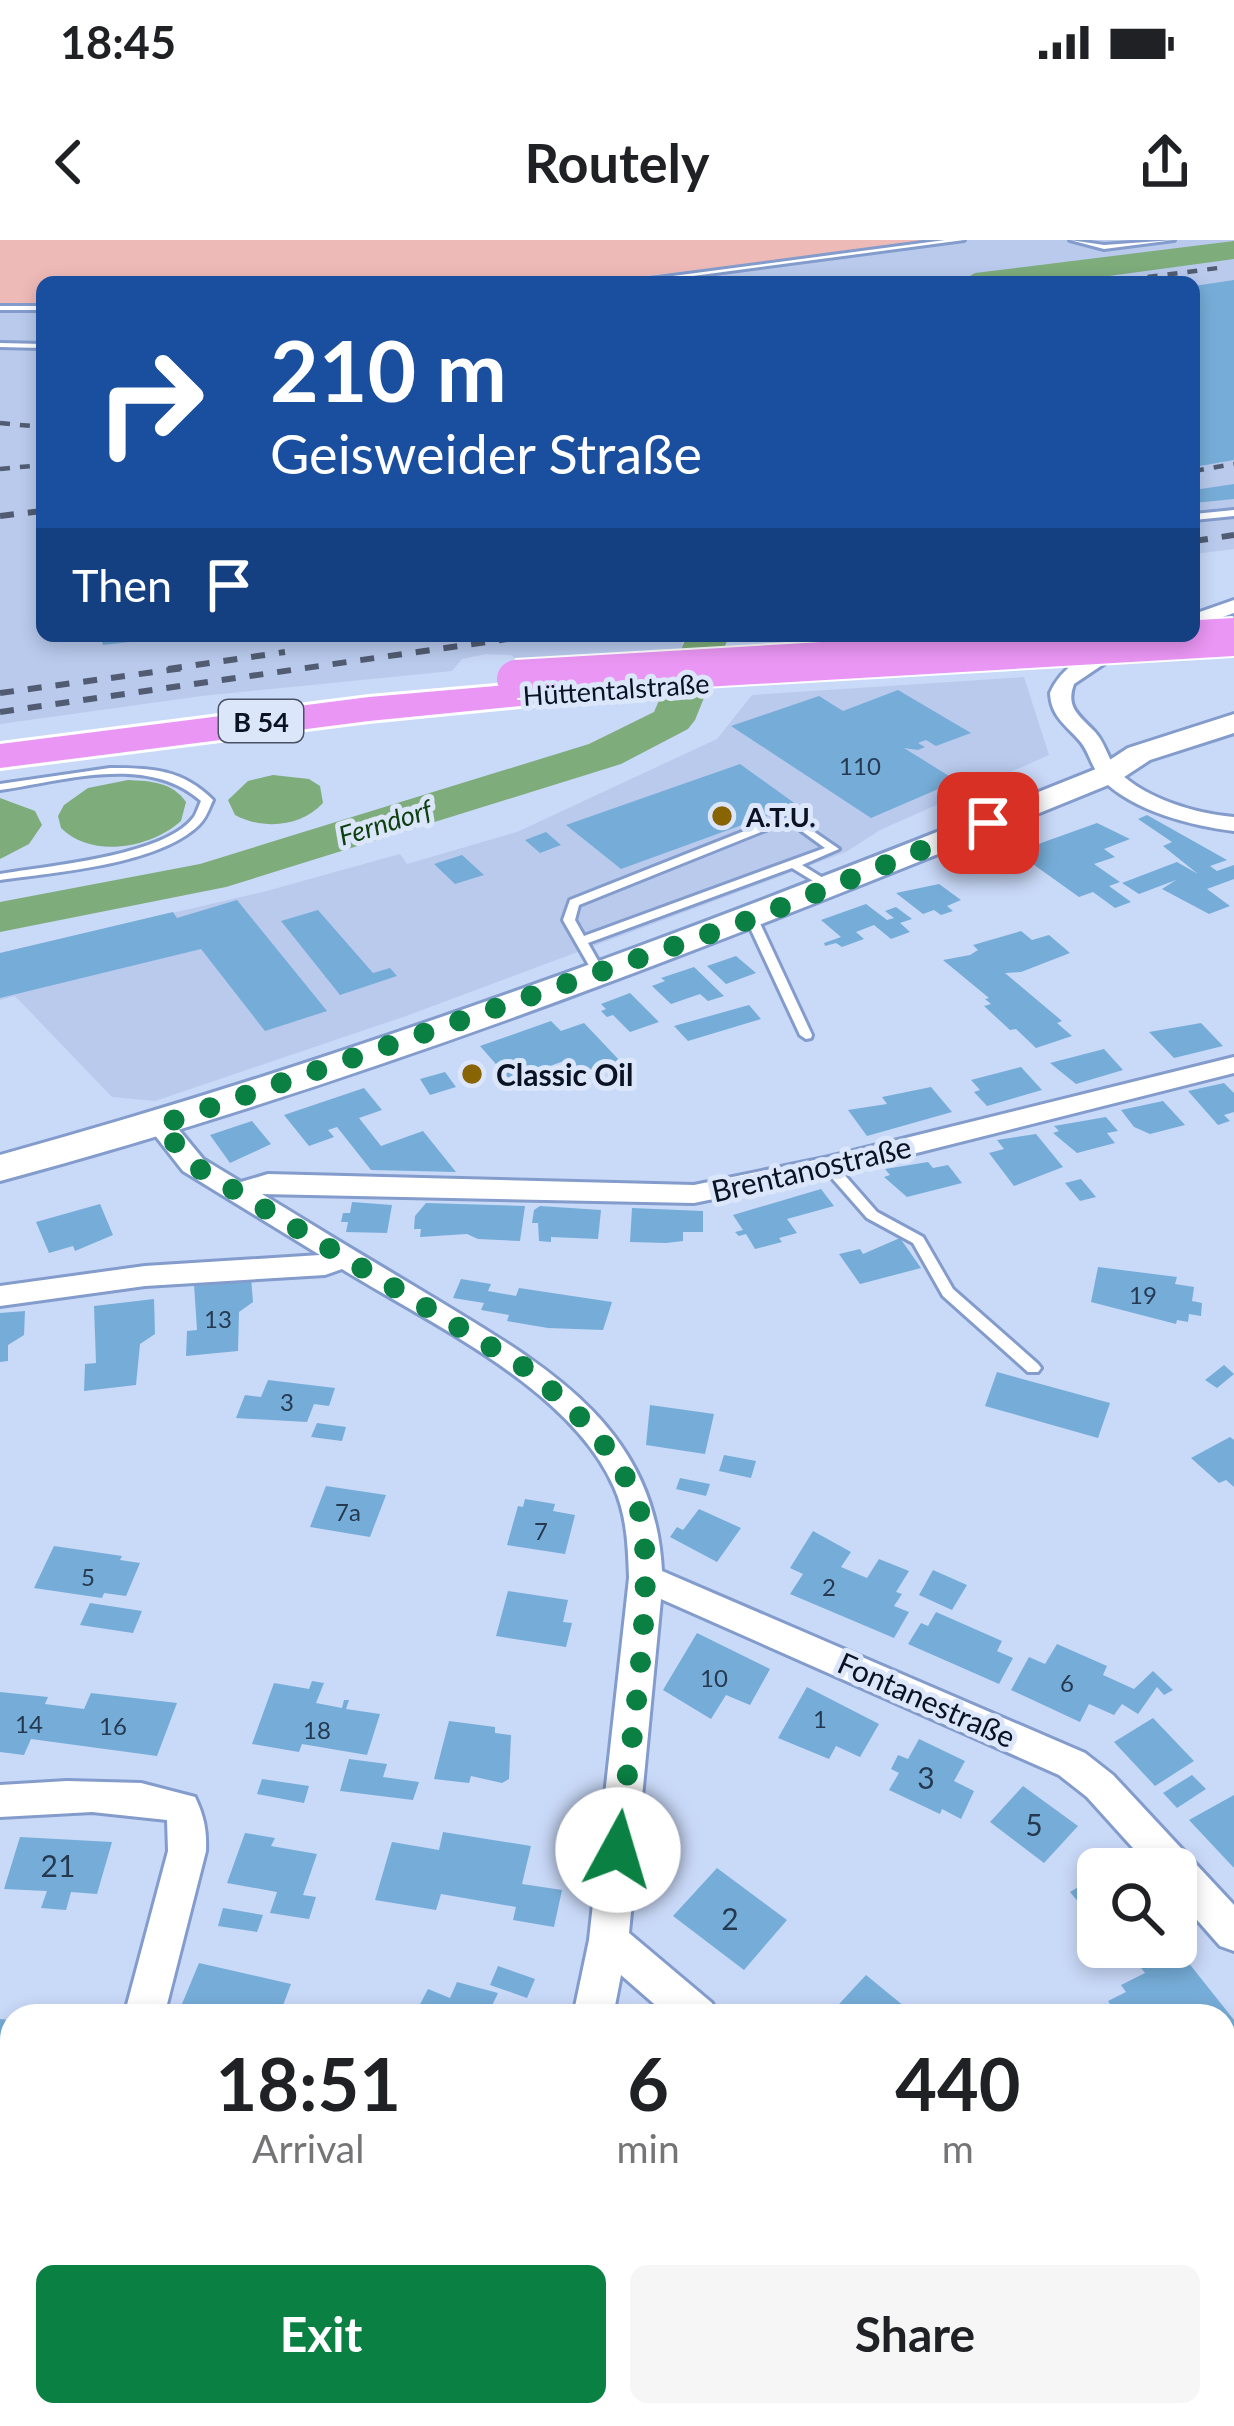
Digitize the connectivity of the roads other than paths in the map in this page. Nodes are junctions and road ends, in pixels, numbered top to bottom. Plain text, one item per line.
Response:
1 (961, 240) edge
2 (1073, 240) edge
3 (1171, 240) edge
4 (678, 276) edge
5 (0, 308) edge
6 (36, 308) edge
7 (0, 345) edge
8 (36, 346) edge
9 (1234, 513) edge
10 (1200, 516) edge
11 (1234, 606) edge
12 (1200, 619) edge
13 (1234, 637) edge
14 (1200, 639) edge
15 (1134, 642) edge
16 (1162, 642) edge
17 (1234, 653) edge
18 (519, 687) junction
19 (1234, 723) edge
20 (0, 739) edge
21 (1234, 743) edge
22 (0, 756) edge
23 (1107, 775) junction
24 (0, 787) edge
25 (1234, 824) edge
26 (793, 864) junction
27 (0, 877) edge
28 (832, 889) junction
29 (752, 919) junction
30 (581, 941) junction
31 (599, 973) junction
32 (806, 1035) dead end
33 (1234, 1065) edge
34 (160, 1125) junction
35 (829, 1166) junction
36 (0, 1168) edge
37 (236, 1193) junction
38 (341, 1258) junction
39 (0, 1296) edge
40 (1034, 1368) dead end
41 (646, 1578) junction
42 (0, 1801) edge
43 (1157, 1848) edge
44 (1197, 1892) edge
45 (1234, 1933) edge
46 (609, 1940) junction
47 (147, 2004) edge
48 (596, 2004) edge
49 (684, 2004) edge

1 - 4 lane
2 - 3 lane
5 - 6 lane
7 - 8 lane
9 - 10 lane
11 - 12 street
13 - 14 highway, Hüttentalstraße / B 54, bridge
15 - 23 street
16 - 18 highway, Hüttentalstraße / B 54, bridge
17 - 18 highway, Hüttentalstraße / B 54
18 - 20 highway, Hüttentalstraße / B 54
18 - 22 highway, Hüttentalstraße / B 54
19 - 23 main road
21 - 23 main road
23 - 25 street
23 - 28 main road
24 - 27 lane
26 - 28 lane
26 - 30 lane
26 - 30 lane
28 - 29 main road
29 - 31 main road
29 - 32 lane
30 - 31 lane
31 - 34 main road
33 - 35 street, Brentanostraße
34 - 36 main road
34 - 37 street
35 - 37 street, Brentanostraße
35 - 40 lane
37 - 38 street
38 - 39 street
38 - 41 street
41 - 43 street, Fontanestraße
41 - 46 street
42 - 47 street
44 - 45 street, Fontanestraße
46 - 48 street
46 - 49 street

